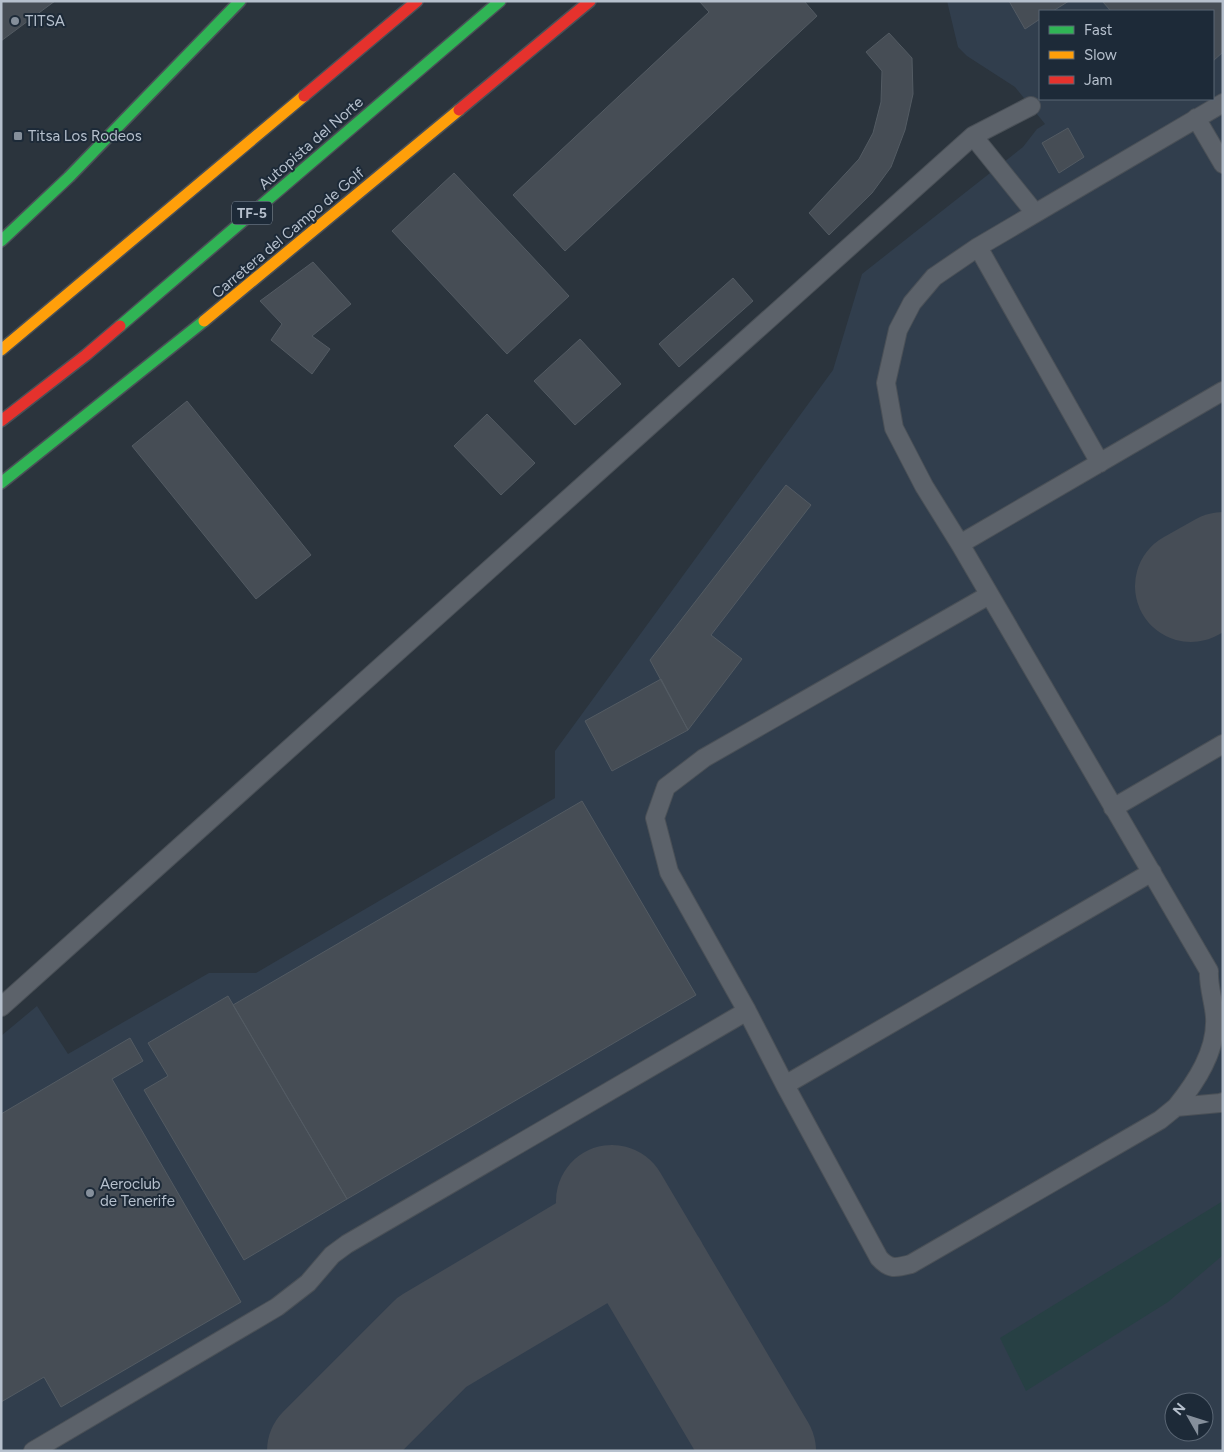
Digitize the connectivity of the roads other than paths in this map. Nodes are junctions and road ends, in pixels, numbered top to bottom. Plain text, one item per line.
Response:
1 (240, 1) edge
2 (417, 1) edge
3 (500, 1) edge
4 (590, 1) edge
5 (1223, 103) edge
6 (1030, 106) dead end
7 (1196, 118) junction
8 (973, 136) junction
9 (1223, 164) edge
10 (1035, 213) junction
11 (1, 241) edge
12 (978, 247) junction
13 (1, 350) edge
14 (1223, 391) edge
15 (1, 420) edge
16 (1100, 463) junction
17 (1, 483) edge
18 (960, 544) junction
19 (990, 595) junction
20 (1223, 744) edge
21 (1113, 808) junction
22 (1152, 872) junction
23 (1208, 974) junction
24 (1223, 986) edge
25 (1, 1007) edge
26 (747, 1011) junction
27 (785, 1085) junction
28 (1223, 1102) edge
29 (1176, 1107) junction
30 (33, 1451) edge

1 - 11 main road
2 - 13 main road
3 - 15 main road, Autopista del Norte / TF-5
4 - 17 main road, Carretera del Campo de Golf
5 - 7 lane
6 - 8 lane
7 - 9 lane
7 - 10 lane
8 - 10 lane
8 - 25 lane
10 - 12 lane
12 - 16 lane
12 - 18 lane
14 - 16 lane
16 - 18 lane
18 - 19 lane
19 - 21 lane
19 - 26 lane
20 - 21 lane
21 - 22 lane
22 - 23 lane
22 - 27 lane
23 - 24 lane
23 - 29 lane
26 - 27 lane
26 - 30 lane
27 - 29 lane
28 - 29 lane

